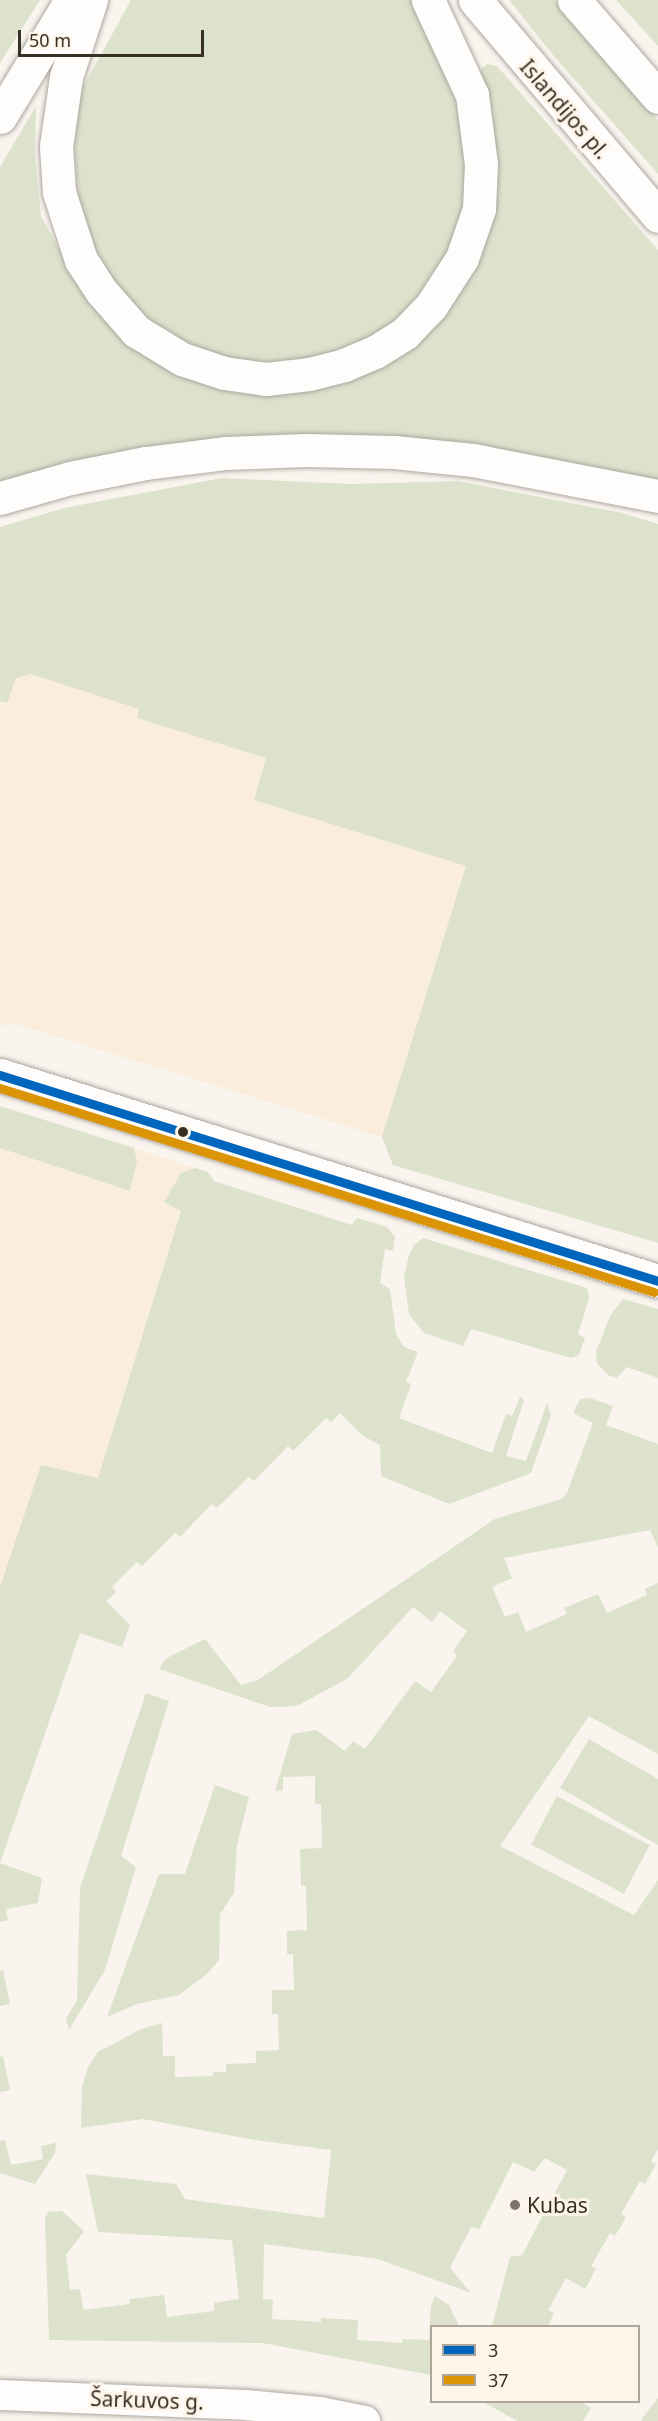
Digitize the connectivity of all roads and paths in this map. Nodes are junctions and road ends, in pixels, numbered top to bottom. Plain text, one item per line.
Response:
1 (71, 0) edge
2 (91, 0) edge
3 (428, 0) edge
4 (475, 0) edge
5 (574, 0) edge
6 (658, 97) edge
7 (0, 117) edge
8 (658, 216) edge
9 (658, 496) edge
10 (0, 498) edge
11 (0, 1075) edge
12 (658, 1281) edge
13 (0, 2395) edge
14 (364, 2421) edge

1 - 7 main road
2 - 3 main road
4 - 8 main road, Islandijos pl.
5 - 6 main road
9 - 10 main road
11 - 12 main road
13 - 14 street, Šarkuvos g.

